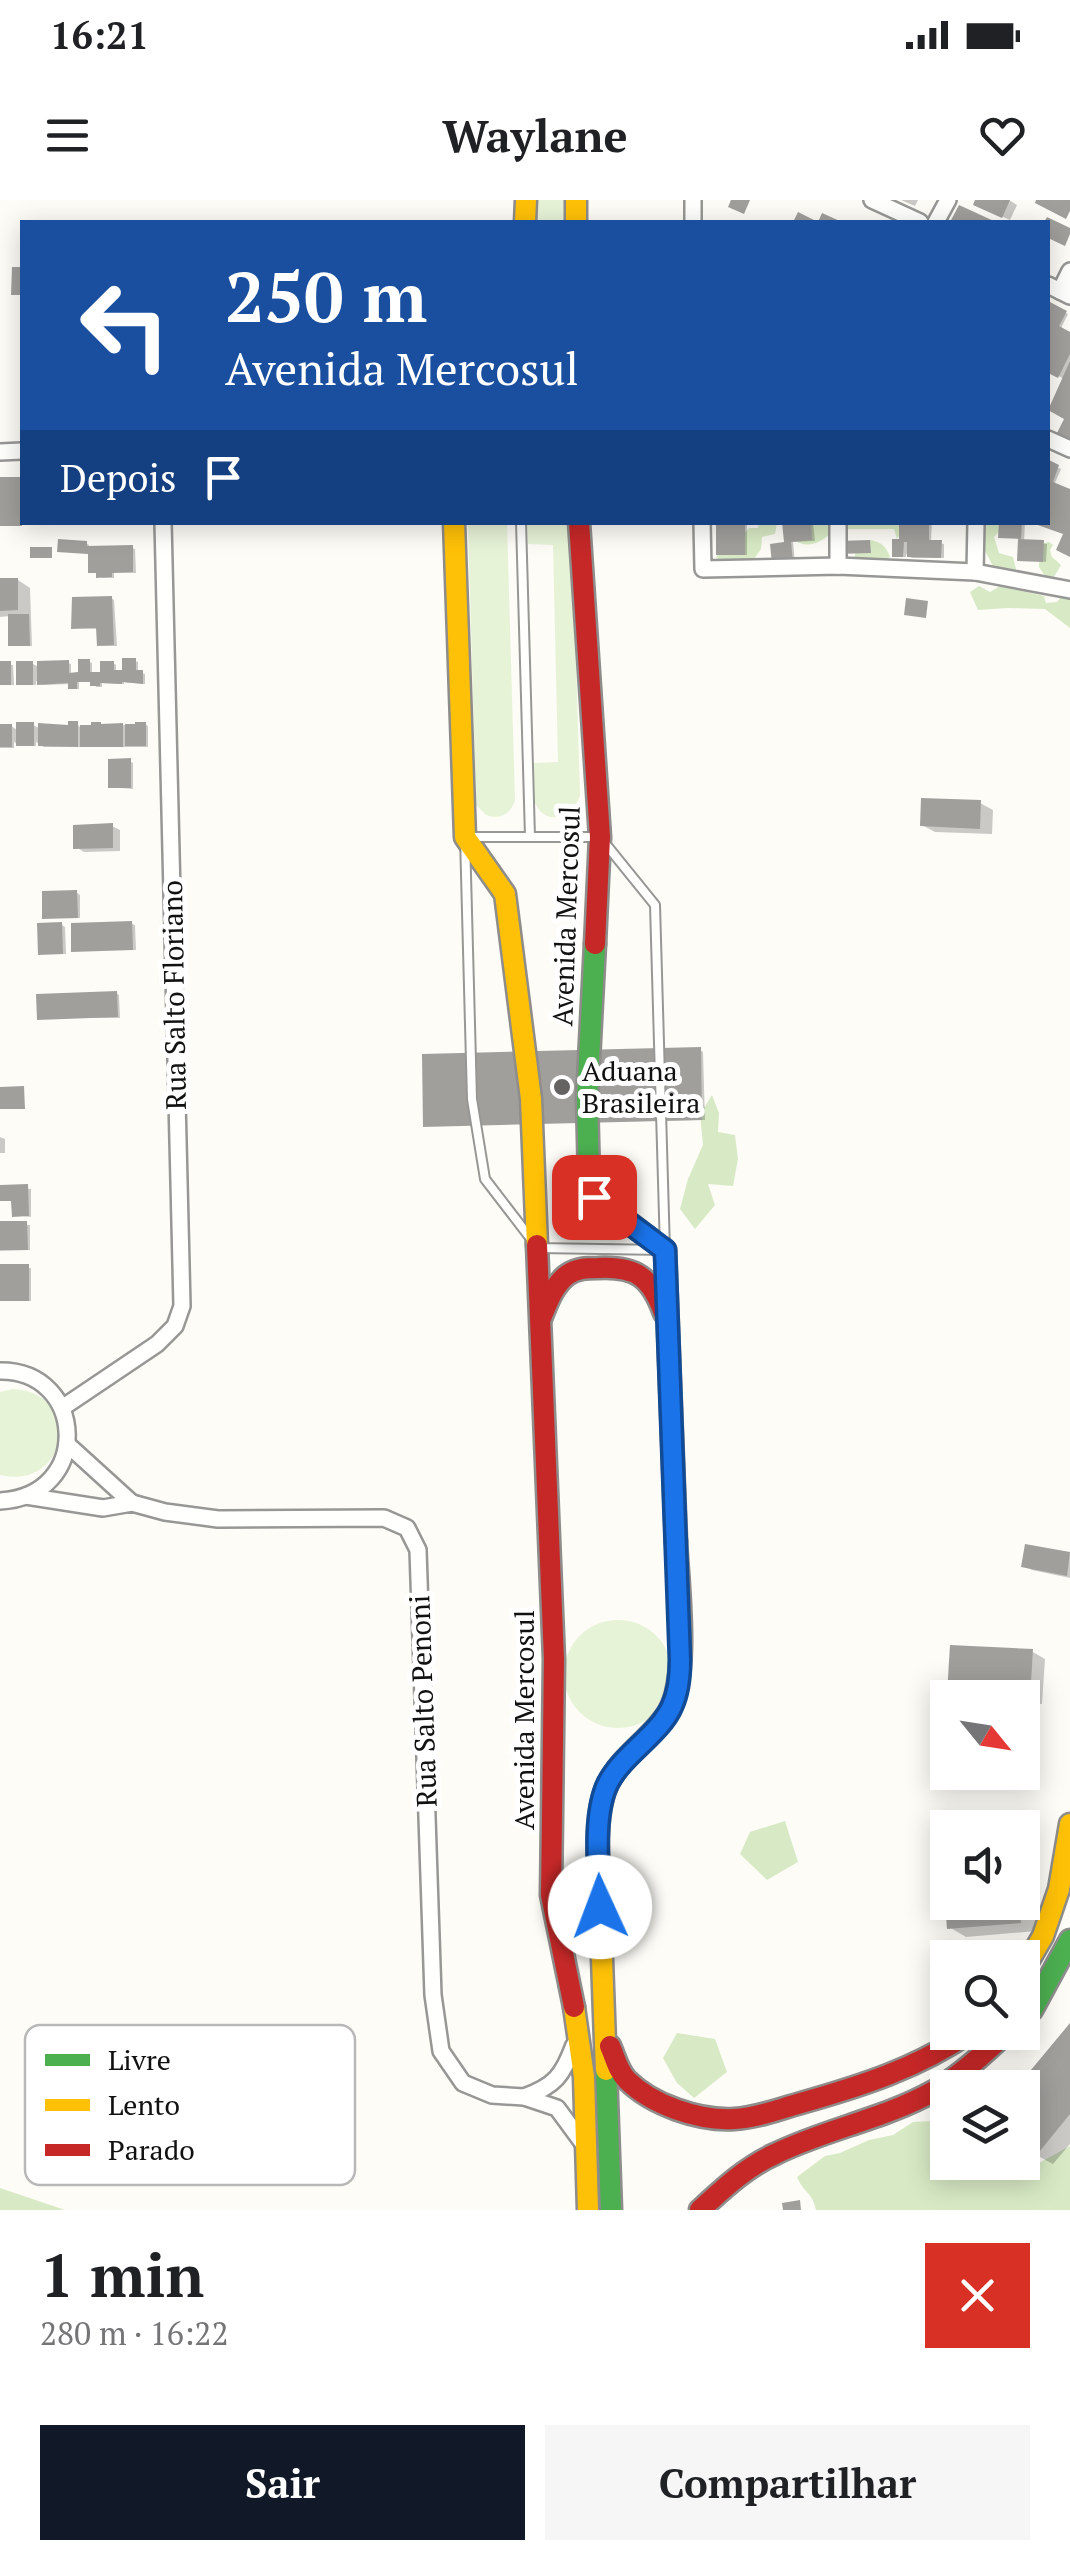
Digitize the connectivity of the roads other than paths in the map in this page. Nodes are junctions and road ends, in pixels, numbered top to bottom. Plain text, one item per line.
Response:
1 (872, 200) edge
2 (916, 220) edge
3 (1070, 271) edge
4 (1059, 291) edge
5 (163, 525) edge
6 (454, 525) edge
7 (521, 525) edge
8 (578, 525) edge
9 (702, 525) edge
10 (838, 525) edge
11 (976, 525) edge
12 (838, 566) junction
13 (975, 572) junction
14 (1070, 590) edge
15 (466, 837) junction
16 (530, 837) junction
17 (600, 837) junction
18 (538, 1248) junction
19 (665, 1250) junction
20 (540, 1320) junction
21 (668, 1324) junction
22 (0, 1371) edge
23 (62, 1408) junction
24 (67, 1444) junction
25 (26, 1496) junction
26 (0, 1502) edge
27 (132, 1503) junction
28 (1070, 1824) edge
29 (1068, 1848) edge
30 (1070, 1940) edge
31 (1040, 1941) edge
32 (1040, 1995) edge
33 (578, 2032) junction
34 (604, 2032) junction
35 (943, 2050) edge
36 (988, 2050) edge
37 (524, 2097) junction
38 (586, 2149) junction
39 (588, 2210) edge
40 (611, 2210) edge
41 (700, 2210) edge

1 - 2 street
3 - 4 street
5 - 23 street, Rua Salto Floriano
6 - 15 main road
7 - 16 lane
8 - 17 main road, Avenida Mercosul
9 - 12 street
10 - 12 street
11 - 13 street
12 - 13 street
13 - 14 street
15 - 16 lane
15 - 18 main road, Avenida Mercosul
15 - 18 lane
16 - 17 lane
17 - 19 lane
17 - 19 main road, Avenida Mercosul
18 - 19 lane
18 - 20 main road, Avenida Mercosul
19 - 21 main road
20 - 21 main road
20 - 33 main road, Avenida Mercosul
21 - 34 main road
22 - 23 street
23 - 24 street
24 - 25 street
24 - 27 street, Rua Salto Penoni
25 - 26 street
25 - 27 street, Rua Salto Penoni
27 - 37 street, Rua Salto Penoni
28 - 29 main road
29 - 31 main road
30 - 32 main road
33 - 37 street
33 - 38 main road, Avenida Mercosul
34 - 35 main road
34 - 40 main road
36 - 41 main road
37 - 38 street, Rua Salto Penoni
38 - 39 main road, Avenida Mercosul

